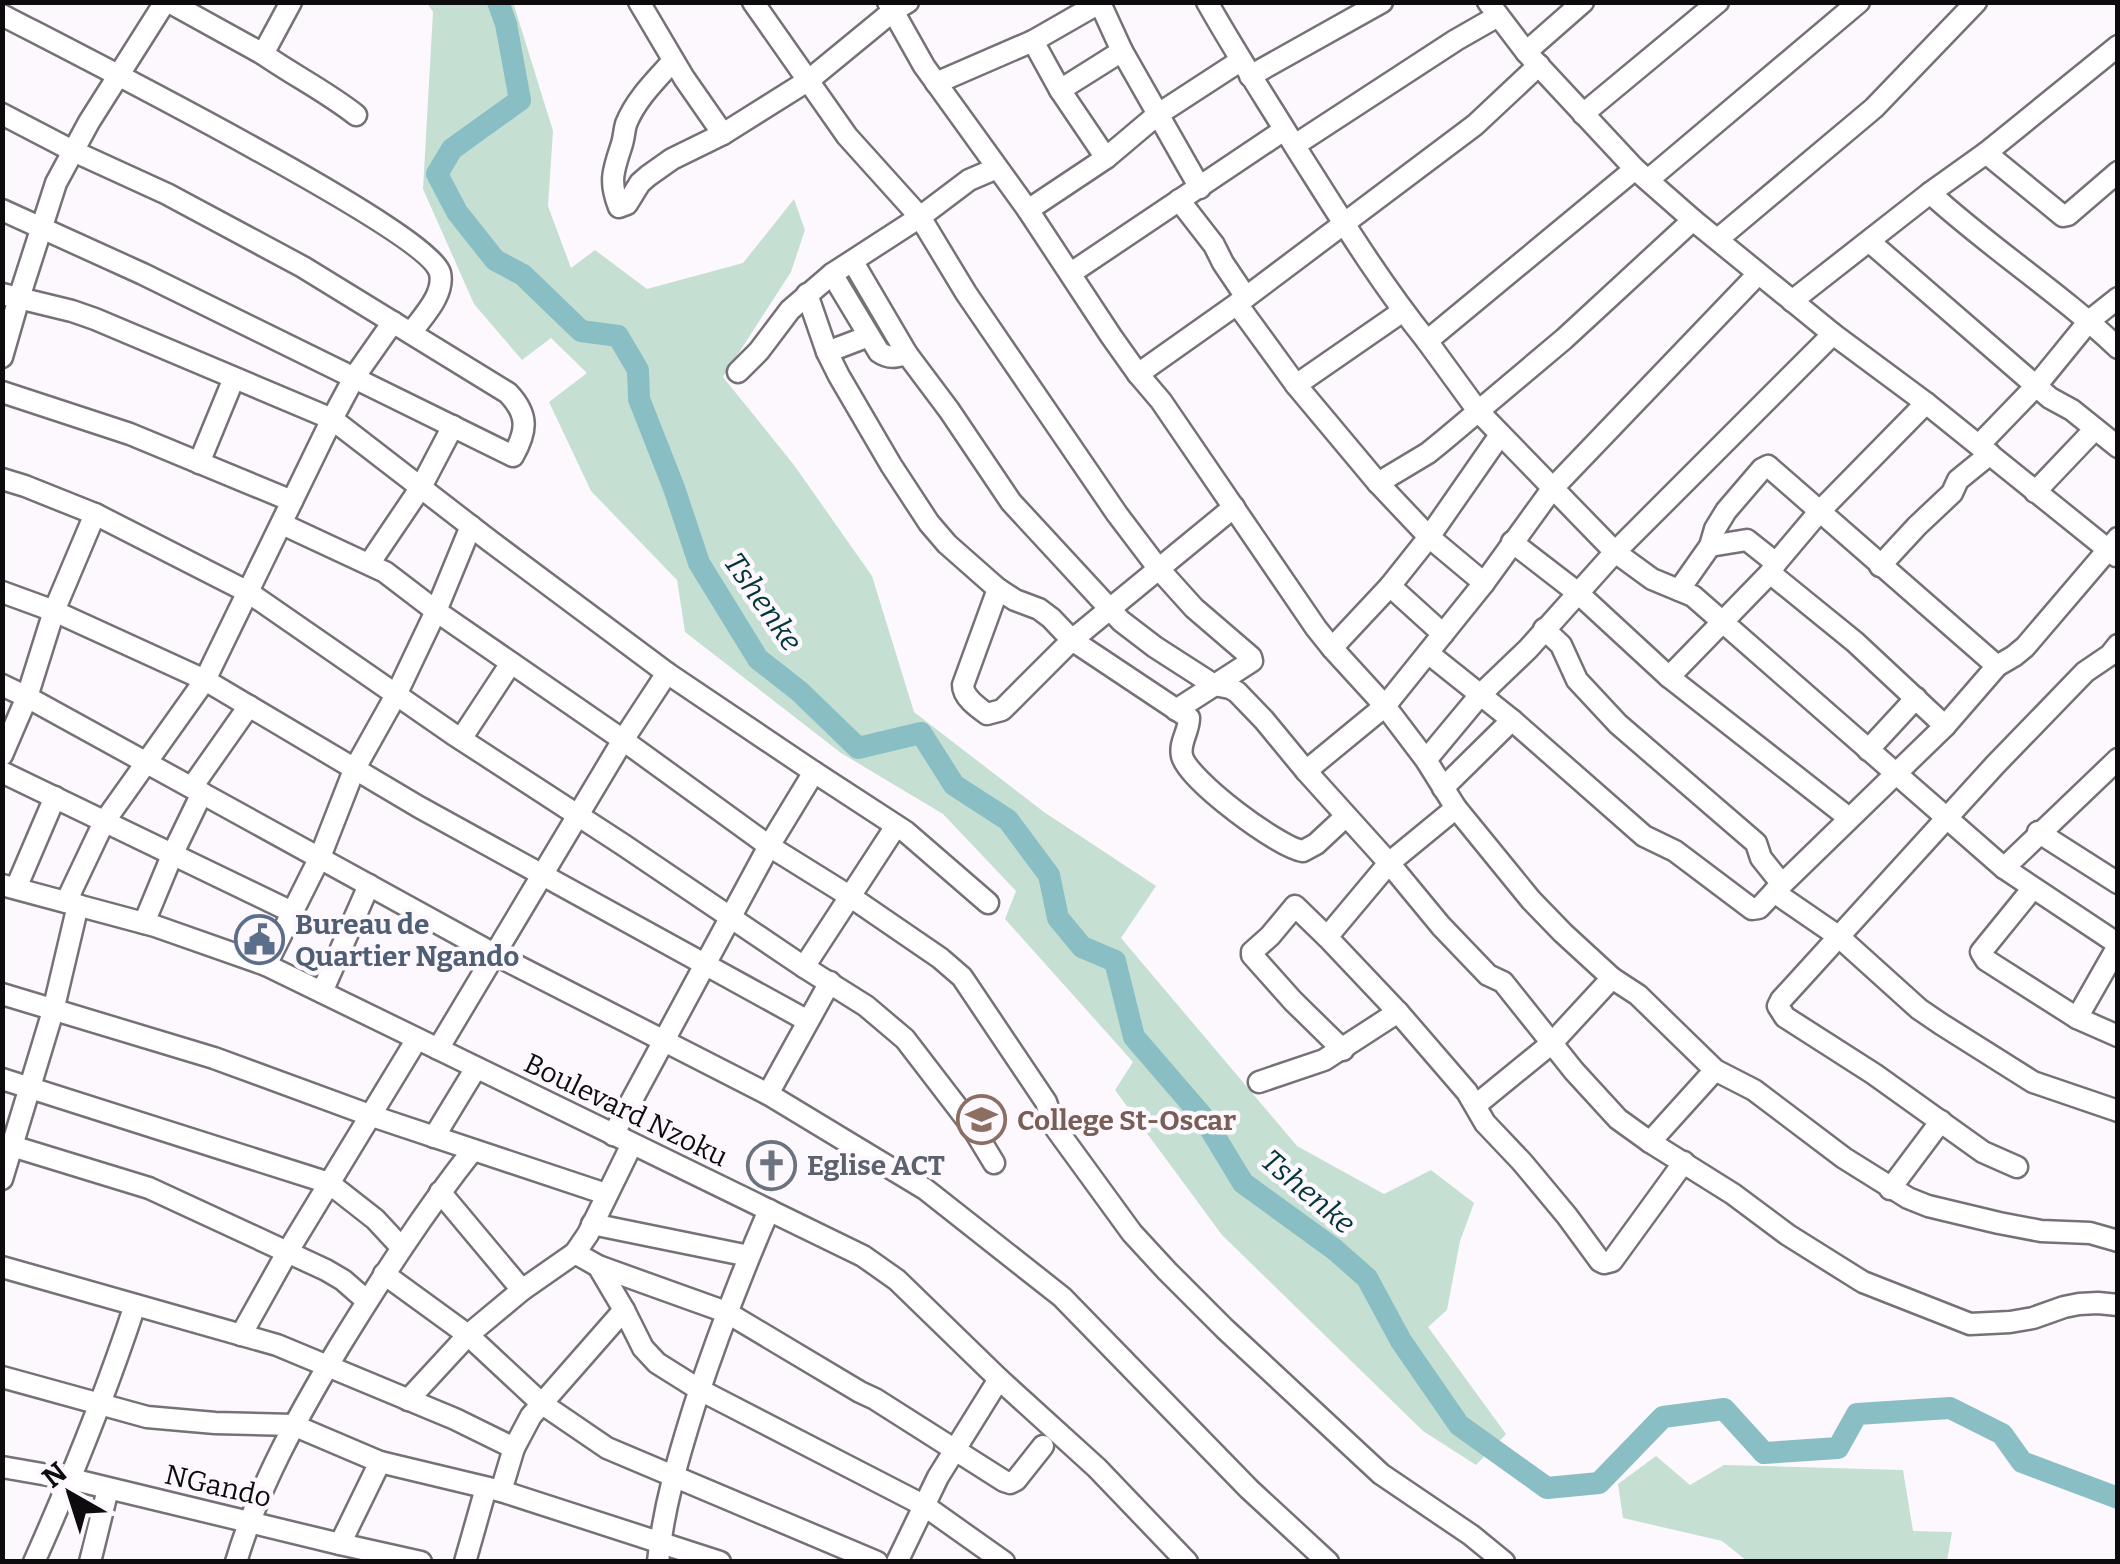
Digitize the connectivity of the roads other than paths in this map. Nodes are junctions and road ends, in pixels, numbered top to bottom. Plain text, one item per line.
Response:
1 (167, 2) edge
2 (291, 2) edge
3 (639, 2) edge
4 (753, 2) edge
5 (1207, 2) edge
6 (1382, 2) edge
7 (1583, 2) edge
8 (1718, 2) edge
9 (1976, 2) edge
10 (1100, 3) edge
11 (896, 5) edge
12 (1853, 5) edge
13 (1493, 9) edge
14 (2, 16) edge
15 (1034, 40) junction
16 (2118, 46) edge
17 (1122, 51) junction
18 (262, 54) junction
19 (1532, 58) junction
20 (673, 61) junction
21 (1245, 69) junction
22 (119, 77) junction
23 (810, 80) junction
24 (936, 83) junction
25 (1060, 90) junction
26 (2, 114) edge
27 (1157, 114) junction
28 (1583, 114) junction
29 (356, 116) dead end
30 (723, 134) junction
31 (1290, 138) junction
32 (73, 151) junction
33 (1986, 154) junction
34 (1106, 158) junction
35 (997, 168) junction
36 (2118, 172) edge
37 (1642, 175) junction
38 (1200, 188) junction
39 (1930, 193) junction
40 (1179, 200) junction
41 (2, 210) edge
42 (1028, 210) junction
43 (920, 216) junction
44 (1693, 220) junction
45 (1342, 224) junction
46 (41, 228) junction
47 (1718, 239) junction
48 (1870, 242) junction
49 (853, 262) junction
50 (1071, 273) junction
51 (832, 274) junction
52 (1758, 274) junction
53 (807, 294) junction
54 (11, 296) edge
55 (2118, 298) edge
56 (1792, 300) junction
57 (1241, 301) junction
58 (1403, 311) junction
59 (2089, 321) junction
60 (392, 322) junction
61 (411, 333) junction
62 (1833, 334) junction
63 (869, 336) junction
64 (1427, 340) junction
65 (2118, 348) edge
66 (827, 352) junction
67 (907, 354) junction
68 (2, 357) edge
69 (738, 372) dead end
70 (1138, 374) junction
71 (355, 376) junction
72 (234, 378) junction
73 (1296, 385) junction
74 (2, 392) edge
75 (2038, 393) junction
76 (1926, 403) junction
77 (1478, 412) junction
78 (332, 419) junction
79 (454, 426) junction
80 (2095, 429) junction
81 (1500, 435) junction
82 (2118, 448) edge
83 (1985, 450) junction
84 (198, 463) junction
85 (2, 480) edge
86 (1378, 482) junction
87 (420, 487) junction
88 (1552, 489) junction
89 (2035, 492) junction
90 (292, 500) junction
91 (1234, 507) junction
92 (1819, 512) junction
93 (95, 514) junction
94 (282, 524) junction
95 (471, 526) junction
96 (1429, 537) junction
97 (1512, 542) junction
98 (1710, 546) junction
99 (2114, 548) edge
100 (1615, 552) junction
101 (369, 564) junction
102 (1880, 566) junction
103 (1158, 568) junction
104 (1773, 568) junction
105 (1484, 583) junction
106 (1390, 586) junction
107 (998, 589) junction
108 (1679, 590) junction
109 (2, 592) edge
110 (248, 592) junction
111 (1578, 593) junction
112 (1108, 609) junction
113 (54, 611) junction
114 (436, 611) junction
115 (1721, 621) junction
116 (1544, 629) junction
117 (1443, 634) junction
118 (1072, 640) junction
119 (2118, 645) edge
120 (1332, 648) junction
121 (1428, 653) junction
122 (511, 663) junction
123 (1996, 666) junction
124 (668, 672) junction
125 (1669, 678) junction
126 (206, 680) junction
127 (2, 685) edge
128 (1214, 686) junction
129 (396, 695) junction
130 (1480, 695) junction
131 (28, 697) junction
132 (1916, 698) junction
133 (249, 706) junction
134 (1385, 706) junction
135 (1176, 710) junction
136 (1512, 720) junction
137 (1945, 726) junction
138 (461, 738) junction
139 (623, 740) junction
140 (1868, 750) junction
141 (2, 755) edge
142 (1426, 760) junction
143 (146, 763) junction
144 (354, 770) junction
145 (2114, 770) edge
146 (2, 772) edge
147 (814, 772) junction
148 (1306, 772) junction
149 (1896, 774) junction
150 (1443, 788) junction
151 (197, 790) junction
152 (55, 797) junction
153 (1456, 808) junction
154 (578, 815) junction
155 (1947, 816) junction
156 (1346, 817) junction
157 (1849, 818) junction
158 (104, 822) junction
159 (896, 826) junction
160 (2038, 832) junction
161 (769, 846) junction
162 (173, 853) junction
163 (320, 857) junction
164 (1389, 862) junction
165 (2004, 868) junction
166 (542, 875) junction
167 (2115, 877) edge
168 (369, 885) junction
169 (9, 887) edge
170 (1778, 887) junction
171 (2033, 888) junction
172 (852, 897) junction
173 (988, 903) dead end
174 (72, 904) junction
175 (292, 912) junction
176 (730, 918) junction
177 (144, 923) junction
178 (1838, 936) junction
179 (1328, 937) junction
180 (2118, 945) edge
181 (494, 954) junction
182 (266, 964) junction
183 (706, 965) junction
184 (804, 968) junction
185 (2110, 976) edge
186 (1612, 978) junction
187 (830, 982) junction
188 (322, 992) junction
189 (2, 994) edge
190 (53, 1011) junction
191 (1398, 1012) junction
192 (2077, 1018) junction
193 (808, 1021) junction
194 (2118, 1036) edge
195 (417, 1038) junction
196 (664, 1040) junction
197 (1552, 1043) junction
198 (438, 1050) junction
199 (1343, 1050) junction
200 (476, 1068) junction
201 (1716, 1070) junction
202 (2, 1079) edge
203 (1260, 1082) dead end
204 (28, 1087) junction
205 (768, 1094) junction
206 (1476, 1105) junction
207 (2118, 1110) edge
208 (372, 1116) junction
209 (1941, 1121) junction
210 (434, 1137) junction
211 (623, 1140) junction
212 (1650, 1142) junction
213 (7, 1144) edge
214 (473, 1150) junction
215 (1684, 1162) junction
216 (994, 1164) dead end
217 (2017, 1167) dead end
218 (2, 1180) edge
219 (329, 1182) junction
220 (1890, 1189) junction
221 (440, 1192) junction
222 (606, 1194) junction
223 (769, 1210) junction
224 (592, 1224) junction
225 (2118, 1241) edge
226 (401, 1247) junction
227 (288, 1251) junction
228 (575, 1253) junction
229 (749, 1256) junction
230 (598, 1266) junction
231 (2, 1267) edge
232 (384, 1274) junction
233 (522, 1290) junction
234 (367, 1301) junction
235 (136, 1305) junction
236 (2118, 1306) edge
237 (624, 1310) junction
238 (726, 1312) junction
239 (241, 1335) junction
240 (468, 1335) junction
241 (327, 1368) junction
242 (2, 1376) edge
243 (999, 1379) junction
244 (700, 1390) junction
245 (408, 1400) junction
246 (541, 1403) junction
247 (101, 1404) junction
248 (293, 1425) junction
249 (1043, 1446) dead end
250 (514, 1448) junction
251 (956, 1450) junction
252 (380, 1462) junction
253 (2, 1467) edge
254 (674, 1476) junction
255 (71, 1479) junction
256 (108, 1489) junction
257 (494, 1490) junction
258 (925, 1506) junction
259 (248, 1521) junction
260 (340, 1544) junction
261 (659, 1552) edge
262 (34, 1562) edge
263 (90, 1562) edge
264 (236, 1562) edge
265 (421, 1562) edge
266 (465, 1562) edge
267 (720, 1562) edge
268 (877, 1562) edge
269 (897, 1562) edge
270 (1004, 1562) edge
271 (1187, 1562) edge
272 (1328, 1562) edge
273 (1504, 1562) edge

1 - 18 street
1 - 22 street
2 - 18 street
3 - 20 street
4 - 23 street
5 - 21 street
6 - 21 street
7 - 19 street
8 - 28 street
9 - 47 street
10 - 15 street
10 - 17 street
11 - 23 street
11 - 24 street
12 - 37 street
13 - 19 street
13 - 31 street
14 - 22 street
15 - 24 street
15 - 25 street
16 - 33 street
17 - 25 street
17 - 27 street
18 - 29 street
19 - 28 street
19 - 45 street
20 - 30 street
20 - 30 street
21 - 27 street
21 - 31 street
22 - 32 street
22 - 61 street
23 - 30 street
23 - 43 street
24 - 35 street
25 - 34 street
26 - 32 street
27 - 34 street
27 - 38 street
28 - 37 street
31 - 38 street
31 - 45 street
32 - 46 street
32 - 60 street
33 - 36 street
33 - 39 street
34 - 42 street
35 - 42 street
35 - 43 street
37 - 44 street
37 - 64 street
38 - 40 street
39 - 48 street
39 - 59 street
40 - 50 street
40 - 57 street
41 - 46 street
42 - 50 street
43 - 49 street
43 - 103 street
44 - 47 street
44 - 77 street
45 - 57 street
45 - 58 street
46 - 54 street
46 - 71 street
47 - 52 street
48 - 56 street
48 - 75 street
49 - 51 street
49 - 67 street
50 - 70 street
51 - 53 street
51 - 63 street
52 - 56 street
52 - 88 street
53 - 66 street
53 - 69 street
54 - 68 street
54 - 72 street
55 - 59 street
56 - 62 street
57 - 70 street
57 - 73 street
58 - 64 street
58 - 73 street
59 - 65 street
59 - 75 street
60 - 61 street
60 - 71 street
61 - 79 street
62 - 76 street
62 - 100 street
63 - 66 street
63 - 67 street
64 - 77 street
66 - 107 street
67 - 112 street
70 - 91 street
71 - 78 street
71 - 79 street
72 - 78 street
72 - 84 street
73 - 86 street
74 - 84 street
75 - 80 street
75 - 83 street
76 - 83 street
76 - 92 street
77 - 81 street
77 - 86 street
78 - 87 street
78 - 90 street
79 - 87 street
80 - 82 street
80 - 89 street
81 - 88 street
81 - 96 street
83 - 89 street
83 - 102 street
84 - 90 street
85 - 93 street
86 - 96 street
87 - 95 street
87 - 101 street
88 - 97 street
88 - 100 street
89 - 99 street
90 - 94 street
91 - 103 street
91 - 120 street
92 - 98 street
92 - 102 street
92 - 104 street
93 - 110 street
93 - 113 street
94 - 101 street
94 - 110 street
95 - 114 street
95 - 124 street
96 - 105 street
96 - 106 street
97 - 105 street
97 - 111 street
98 - 104 street
98 - 108 street
99 - 123 street
100 - 108 street
100 - 111 street
101 - 114 street
102 - 123 street
103 - 112 street
103 - 128 street
104 - 115 street
104 - 132 street
105 - 117 street
106 - 117 street
106 - 120 street
107 - 118 street
107 - 118 street
108 - 115 street
109 - 113 street
110 - 126 street
110 - 129 street
111 - 116 street
111 - 125 street
112 - 118 street
112 - 128 street
113 - 126 street
113 - 131 street
114 - 122 street
114 - 129 street
115 - 125 street
115 - 140 street
116 - 130 street
116 - 170 street
117 - 121 street
118 - 135 street
119 - 155 street
120 - 134 street
121 - 130 street
121 - 134 street
122 - 138 street
122 - 139 street
123 - 137 street
124 - 139 street
124 - 147 street
125 - 157 street
126 - 133 street
126 - 143 street
127 - 131 street
128 - 135 street
128 - 148 street
129 - 138 street
129 - 144 street
130 - 136 street
130 - 142 street
131 - 141 street
131 - 143 street
132 - 137 street
132 - 140 street
133 - 144 street
133 - 151 street
134 - 142 street
134 - 148 street
135 - 156 street
136 - 150 street
136 - 170 street
137 - 149 street
138 - 154 street
139 - 154 street
139 - 161 street
140 - 149 street
142 - 150 street
143 - 151 street
143 - 158 street
144 - 163 street
144 - 166 street
145 - 160 street
146 - 152 street
147 - 159 street
147 - 161 street
148 - 156 street
149 - 155 street
149 - 157 street
150 - 153 street
151 - 162 street
151 - 163 street
152 - 158 street
152 - 169 street
153 - 164 street
153 - 186 street
154 - 166 street
154 - 176 street
155 - 165 street
155 - 178 street
156 - 164 street
157 - 170 street
158 - 162 street
158 - 174 street
159 - 172 street
159 - 173 street
160 - 165 street
160 - 167 street
161 - 172 street
161 - 176 street
162 - 175 street
162 - 177 street
163 - 168 street
163 - 175 street
164 - 179 street
164 - 197 street
165 - 171 street
166 - 181 street
166 - 183 street
168 - 181 street
168 - 188 street
169 - 174 street, Boulevard Nzoku
170 - 178 street
171 - 180 street
171 - 192 street
172 - 184 street
172 - 273 street
174 - 177 street, Boulevard Nzoku
174 - 190 street
175 - 182 street
176 - 183 street
176 - 184 street
177 - 182 street, Boulevard Nzoku
178 - 207 street
178 - 209 street
179 - 191 street
179 - 199 street
180 - 185 street
181 - 196 street
181 - 198 street
182 - 188 street, Boulevard Nzoku
183 - 193 street
183 - 196 street
184 - 187 street
185 - 192 street
186 - 197 street
186 - 201 street
187 - 193 street
187 - 216 street
188 - 195 street, Boulevard Nzoku
189 - 190 street
190 - 204 street
190 - 208 street
191 - 199 street
191 - 206 street
192 - 194 street
193 - 205 street
195 - 198 street, Boulevard Nzoku
195 - 208 street
196 - 205 street
196 - 211 street
197 - 206 street
197 - 212 street
198 - 200 street, Boulevard Nzoku
199 - 203 street
200 - 210 street
200 - 211 street, Boulevard Nzoku
201 - 212 street
201 - 220 street
202 - 204 street
204 - 213 street
204 - 219 street
205 - 272 street
206 - 215 street
208 - 210 street
208 - 219 street
209 - 217 street
209 - 220 street
210 - 214 street
211 - 222 street
211 - 223 street, Boulevard Nzoku
212 - 215 street
213 - 218 street
213 - 227 street
214 - 221 street
214 - 222 street
215 - 236 street
219 - 226 street
219 - 227 street
220 - 225 street
221 - 226 street
221 - 233 street
222 - 224 street
223 - 229 street
223 - 243 street, Boulevard Nzoku
224 - 228 street
224 - 229 street
226 - 232 street
227 - 234 street
227 - 239 street
228 - 230 street
228 - 233 street
229 - 238 street
230 - 237 street
230 - 238 street
231 - 235 street
232 - 234 street
232 - 240 street
233 - 240 street
234 - 241 street
235 - 239 street
235 - 247 street
237 - 244 street
237 - 246 street
238 - 244 street
238 - 251 street
239 - 241 street
240 - 245 street
240 - 246 street
241 - 245 street
241 - 248 street
242 - 247 street
243 - 251 street
243 - 271 street, Boulevard Nzoku
244 - 254 street
244 - 258 street
245 - 250 street
246 - 250 street
246 - 254 street
247 - 248 street
247 - 255 street
248 - 252 street
248 - 259 street
249 - 251 street
250 - 257 street
251 - 258 street
252 - 257 street
252 - 260 street
253 - 255 street, NGando
254 - 261 street
254 - 268 street
255 - 256 street, NGando
255 - 262 street
256 - 259 street, NGando
256 - 263 street
257 - 261 street
257 - 266 street
258 - 269 street
258 - 270 street
259 - 260 street, NGando
259 - 264 street
260 - 265 street, NGando
261 - 267 street

